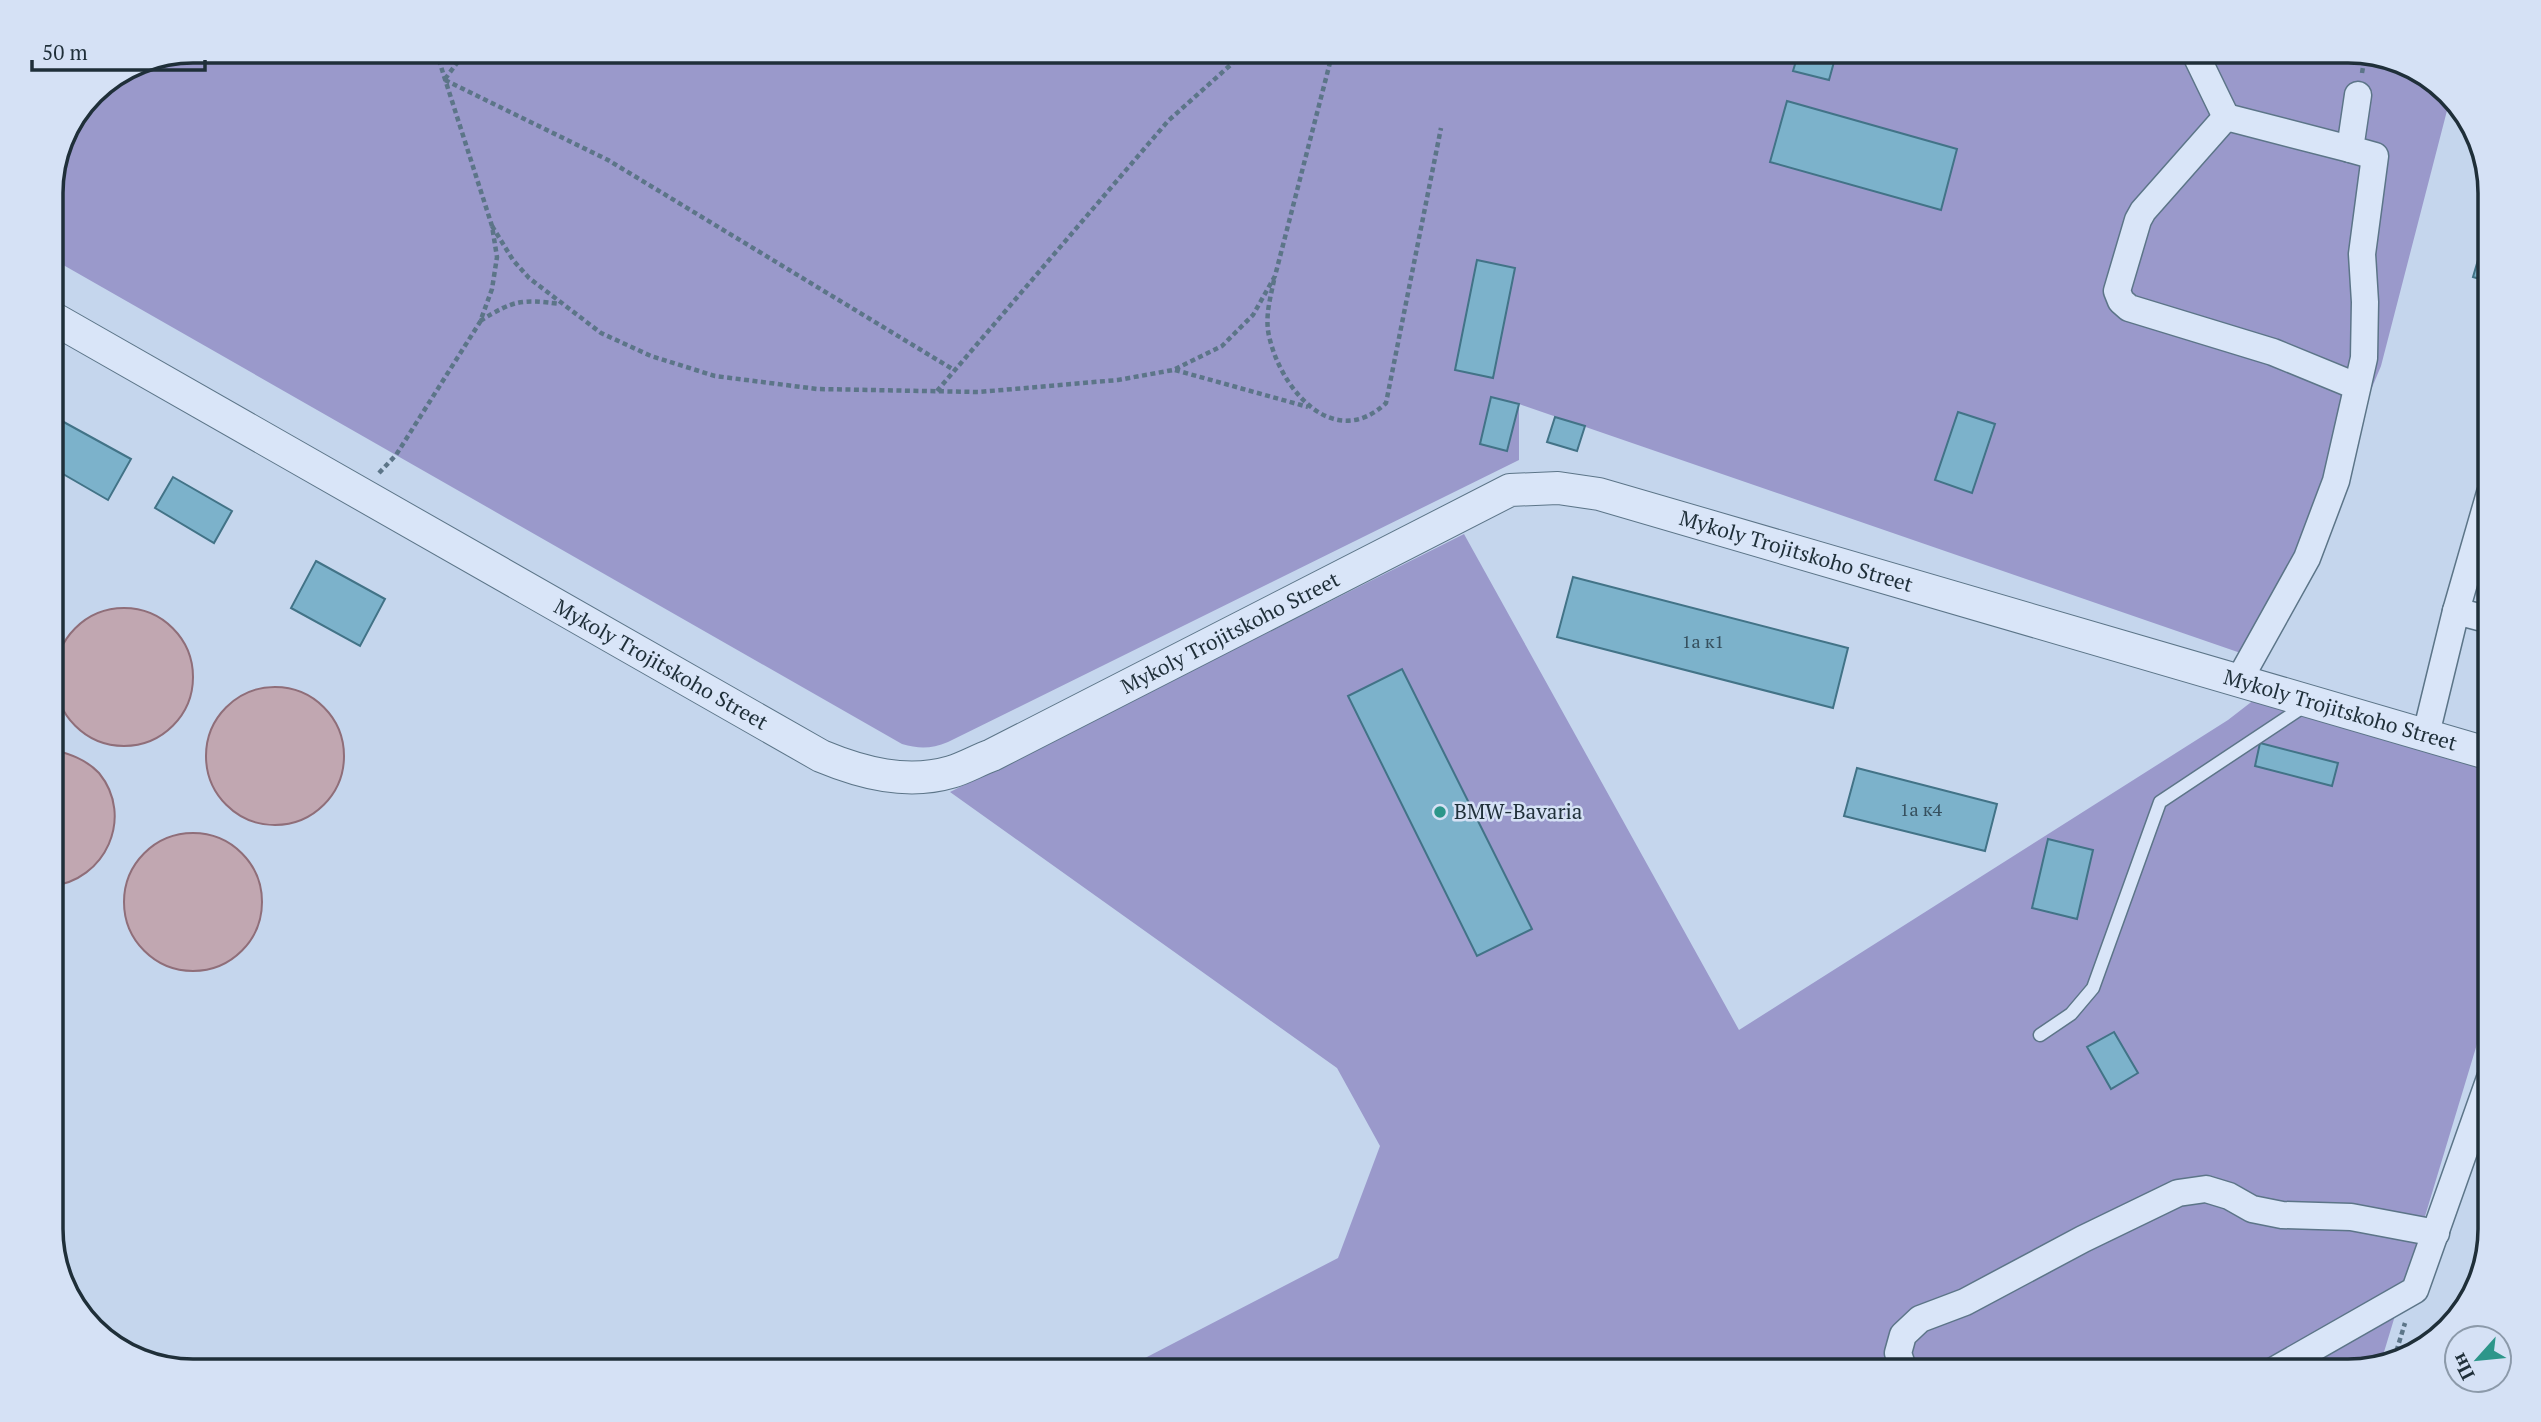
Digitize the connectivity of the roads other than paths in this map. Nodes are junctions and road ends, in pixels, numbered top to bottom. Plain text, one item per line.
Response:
1 (2200, 63) edge
2 (2358, 95) dead end
3 (2226, 117) junction
4 (2350, 149) junction
5 (63, 324) edge
6 (2356, 386) junction
7 (2478, 535) edge
8 (2456, 611) junction
9 (2478, 617) edge
10 (2238, 682) junction
11 (2311, 702) junction
12 (2426, 734) junction
13 (2478, 750) edge
14 (2040, 1035) dead end
15 (2478, 1118) edge
16 (2436, 1233) junction
17 (1900, 1359) edge
18 (2294, 1359) edge

1 - 3 street
2 - 4 street
3 - 4 street
3 - 6 street
4 - 6 street
5 - 10 street, Mykoly Trojitskoho Street
6 - 10 street
7 - 8 street
8 - 9 street
8 - 12 street
10 - 11 street, Mykoly Trojitskoho Street
11 - 12 street, Mykoly Trojitskoho Street
11 - 14 lane
12 - 13 street, Mykoly Trojitskoho Street
15 - 16 street
16 - 17 street
16 - 18 street

